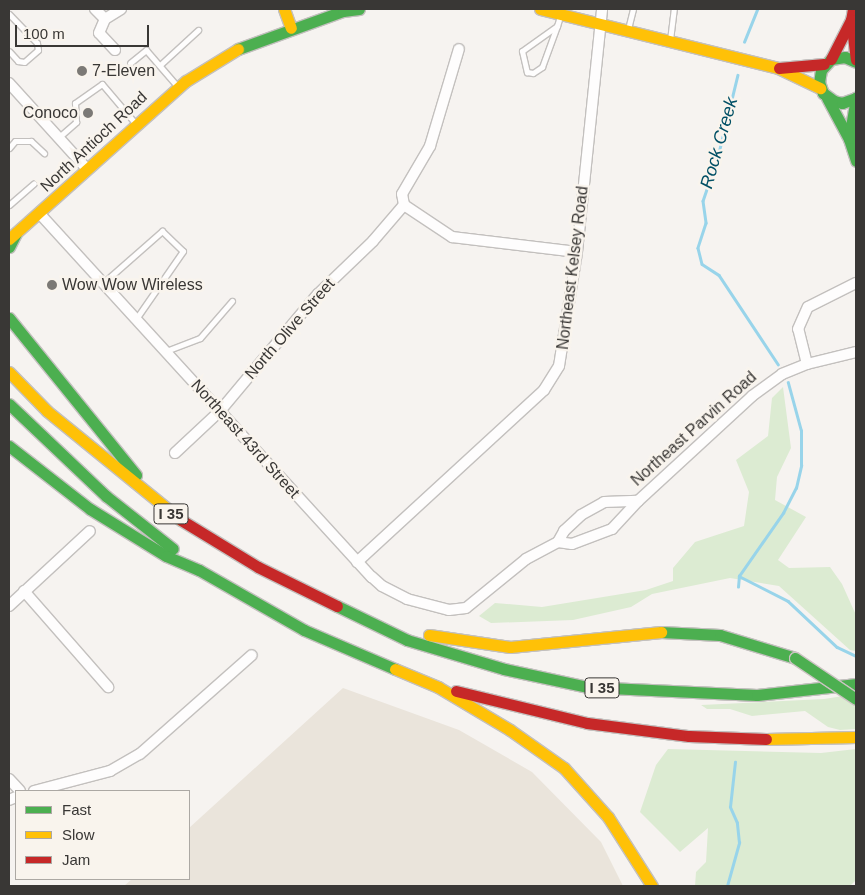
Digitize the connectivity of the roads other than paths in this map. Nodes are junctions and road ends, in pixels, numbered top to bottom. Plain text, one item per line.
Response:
1 (96, 9) edge
2 (121, 9) edge
3 (284, 9) edge
4 (359, 9) edge
5 (540, 9) edge
6 (602, 9) edge
7 (632, 9) edge
8 (674, 9) edge
9 (575, 13) edge
10 (9, 14) edge
11 (561, 14) junction
12 (852, 15) edge
13 (105, 19) junction
14 (600, 22) junction
15 (557, 26) junction
16 (291, 28) junction
17 (628, 29) junction
18 (198, 30) dead end
19 (670, 40) junction
20 (459, 49) dead end
21 (115, 50) dead end
22 (9, 51) edge
23 (856, 61) edge
24 (828, 62) junction
25 (130, 63) dead end
26 (160, 65) junction
27 (778, 68) junction
28 (9, 83) edge
29 (179, 87) junction
30 (824, 93) junction
31 (856, 98) edge
32 (136, 124) junction
33 (58, 138) junction
34 (849, 139) junction
35 (9, 148) edge
36 (44, 153) dead end
37 (856, 161) edge
38 (87, 169) junction
39 (34, 183) dead end
40 (404, 204) junction
41 (9, 206) edge
42 (40, 214) junction
43 (13, 236) edge
44 (9, 247) edge
45 (577, 252) junction
46 (103, 283) junction
47 (856, 283) edge
48 (232, 301) dead end
49 (9, 312) edge
50 (9, 318) edge
51 (136, 319) junction
52 (18, 328) junction
53 (165, 351) junction
54 (856, 352) edge
55 (807, 364) junction
56 (9, 372) edge
57 (9, 404) edge
58 (220, 411) junction
59 (9, 446) edge
60 (175, 453) dead end
61 (638, 501) junction
62 (168, 512) junction
63 (90, 530) dead end
64 (558, 542) junction
65 (357, 562) junction
66 (199, 570) junction
67 (24, 591) junction
68 (477, 600) joint
69 (9, 606) edge
70 (360, 617) junction
71 (252, 655) dead end
72 (856, 684) edge
73 (108, 687) dead end
74 (438, 687) junction
75 (856, 699) edge
76 (856, 737) edge
77 (9, 779) edge
78 (19, 790) edge
79 (38, 790) edge
80 (652, 886) edge

1 - 13 street
2 - 13 street
3 - 16 main road
4 - 16 main road, North Antioch Road
5 - 11 main road
6 - 14 street, Northeast Kelsey Road
7 - 17 lane
8 - 19 lane
9 - 11 main road
9 - 14 main road
10 - 22 lane
11 - 15 lane
12 - 23 main road
12 - 24 main road
13 - 21 street
14 - 17 main road
14 - 45 street, Northeast Kelsey Road
15 - 15 lane
16 - 29 main road, North Antioch Road
17 - 19 main road
18 - 26 lane
19 - 27 main road
20 - 40 street
23 - 24 main road
24 - 27 main road
24 - 30 main road
25 - 26 lane
26 - 29 lane
27 - 30 main road
28 - 33 street
29 - 32 main road, North Antioch Road
30 - 31 main road
30 - 34 main road
31 - 34 main road
32 - 33 lane
32 - 38 main road, North Antioch Road
33 - 38 street
34 - 37 main road
35 - 36 lane
38 - 42 main road, North Antioch Road
39 - 41 lane
40 - 45 street
40 - 58 street, North Olive Street
42 - 43 main road, North Antioch Road
42 - 46 street, Northeast 43rd Street
43 - 44 main road
45 - 65 street, Northeast Kelsey Road
46 - 51 street, Northeast 43rd Street
46 - 51 lane
47 - 55 street
48 - 53 lane
49 - 52 main road
50 - 52 main road
51 - 53 street, Northeast 43rd Street
52 - 62 main road
53 - 58 street, Northeast 43rd Street
54 - 55 street, Northeast Parvin Road
55 - 61 street, Northeast Parvin Road
56 - 62 main road, I 35
57 - 66 main road, I 35
58 - 60 street, North Olive Street
58 - 65 street, Northeast 43rd Street
59 - 66 main road
61 - 64 street, Northeast Parvin Road
61 - 64 street, Northeast Parvin Road
62 - 70 main road, I 35
63 - 67 street
64 - 68 street, Northeast Parvin Road
65 - 68 street, Northeast 43rd Street
66 - 74 main road, I 35
67 - 69 street
67 - 73 street
70 - 72 main road, I 35
70 - 75 main road, bridge
71 - 79 street
74 - 76 main road, I 35
74 - 80 main road
77 - 78 street

